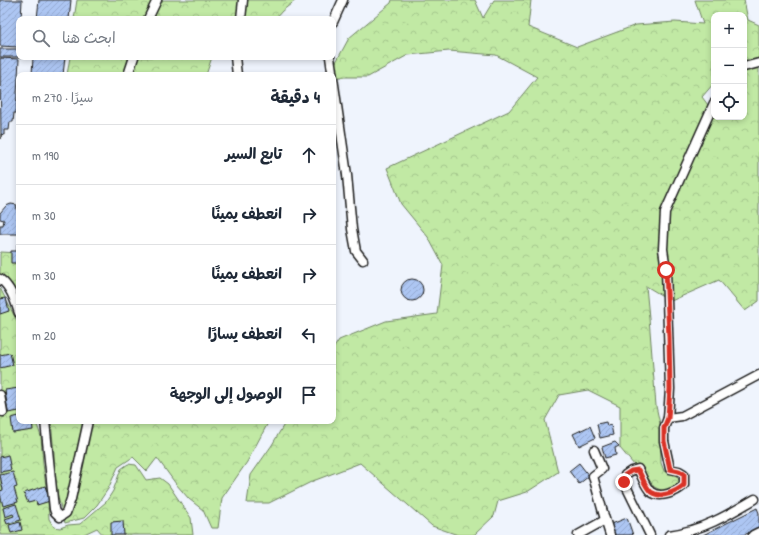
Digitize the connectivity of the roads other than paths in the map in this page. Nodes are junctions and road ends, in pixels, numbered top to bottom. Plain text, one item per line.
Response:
1 (157, 0) edge
2 (244, 0) edge
3 (342, 0) edge
4 (149, 16) edge
5 (241, 16) edge
6 (335, 16) edge
7 (133, 60) edge
8 (236, 60) edge
9 (330, 60) edge
10 (759, 63) edge
11 (747, 66) edge
12 (129, 72) edge
13 (238, 72) edge
14 (332, 72) edge
15 (336, 99) edge
16 (711, 110) edge
17 (363, 260) dead end
18 (0, 279) edge
19 (16, 305) edge
20 (759, 375) edge
21 (0, 396) edge
22 (3, 412) dead end
23 (668, 418) junction
24 (45, 424) edge
25 (87, 424) edge
26 (594, 450) dead end
27 (755, 499) dead end
28 (605, 520) junction
29 (759, 532) edge
30 (578, 535) edge
31 (610, 535) edge
32 (650, 535) edge
33 (669, 535) edge
34 (753, 535) edge

1 - 4 street
2 - 5 street
3 - 6 street
7 - 12 street
8 - 13 street
9 - 14 street
10 - 11 street
15 - 17 street
16 - 23 street
18 - 19 street
20 - 23 street
21 - 22 street
23 - 32 street
24 - 25 street
26 - 28 street
27 - 33 street
28 - 30 street
28 - 31 street
29 - 34 street

